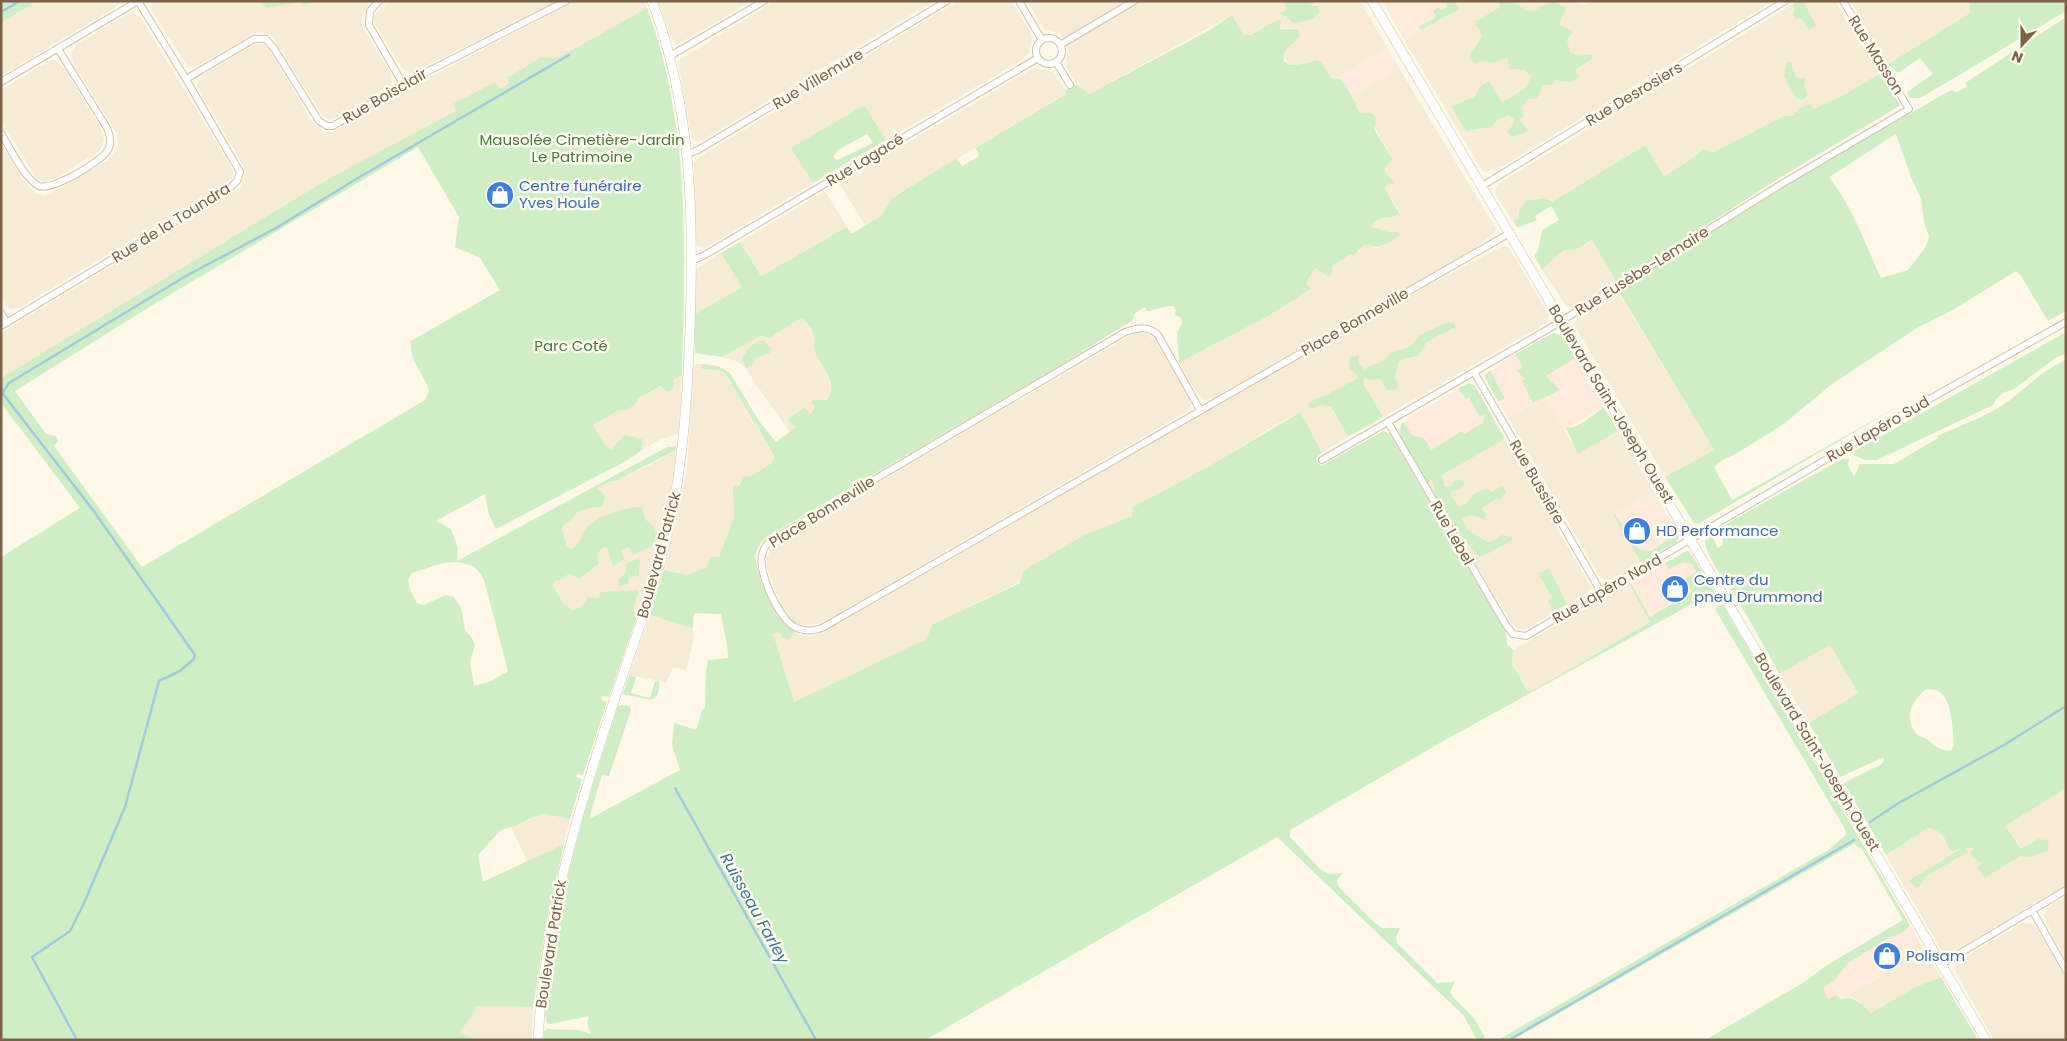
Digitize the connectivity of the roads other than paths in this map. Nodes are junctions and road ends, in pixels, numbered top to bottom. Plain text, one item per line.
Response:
1 (138, 1) edge
2 (379, 1) edge
3 (566, 1) edge
4 (652, 1) edge
5 (764, 1) edge
6 (947, 1) edge
7 (1019, 1) edge
8 (1134, 1) edge
9 (1372, 1) edge
10 (1785, 1) edge
11 (1843, 1) edge
12 (1042, 40) junction
13 (1060, 45) junction
14 (58, 49) junction
15 (670, 56) junction
16 (1038, 58) junction
17 (1056, 62) junction
18 (186, 79) junction
19 (1, 82) edge
20 (403, 84) junction
21 (1070, 85) dead end
22 (1909, 109) joint
23 (1, 133) edge
24 (688, 154) junction
25 (1482, 186) junction
26 (1512, 237) junction
27 (691, 261) junction
28 (1, 313) edge
29 (1562, 321) junction
30 (2066, 322) edge
31 (4, 324) edge
32 (1474, 372) junction
33 (1200, 410) junction
34 (1388, 422) junction
35 (1322, 460) dead end
36 (1691, 539) junction
37 (1601, 592) junction
38 (1522, 636) joint
39 (2066, 890) edge
40 (2032, 910) junction
41 (1942, 964) junction
42 (2066, 970) edge
43 (538, 1040) edge
44 (1986, 1040) edge

1 - 14 street
1 - 18 street, Rue de la Toundra
2 - 20 street
3 - 20 street, Rue Boisclair
4 - 15 street, Boulevard Patrick
5 - 15 street
6 - 24 street, Rue Villemure
7 - 12 street
8 - 13 street
9 - 25 street, Boulevard Saint-Joseph Ouest
10 - 25 street, Rue Desrosiers
11 - 22 street, Rue Masson
12 - 13 street
12 - 16 street
13 - 17 street
14 - 19 street
14 - 23 street
15 - 24 street, Boulevard Patrick
16 - 17 street
16 - 27 street, Rue Lagacé
17 - 21 street
18 - 20 street, Rue Boisclair
18 - 31 street, Rue de la Toundra
22 - 29 street, Rue Eusèbe-Lemaire
24 - 27 street, Boulevard Patrick
25 - 26 street, Boulevard Saint-Joseph Ouest
26 - 29 street, Boulevard Saint-Joseph Ouest
26 - 33 street, Place Bonneville
27 - 43 street, Boulevard Patrick
28 - 31 street
29 - 32 street, Rue Eusèbe-Lemaire
29 - 36 street, Boulevard Saint-Joseph Ouest
30 - 36 street, Rue Lapéro Sud
32 - 34 street, Rue Eusèbe-Lemaire
32 - 37 street, Rue Bussière
33 - 33 street, Place Bonneville
34 - 35 street, Rue Eusèbe-Lemaire
34 - 38 street, Rue Lebel
36 - 37 street, Rue Lapéro Nord
36 - 41 street, Boulevard Saint-Joseph Ouest
37 - 38 street, Rue Lapéro Nord
39 - 40 street
40 - 41 street
40 - 42 street
41 - 44 street, Boulevard Saint-Joseph Ouest

